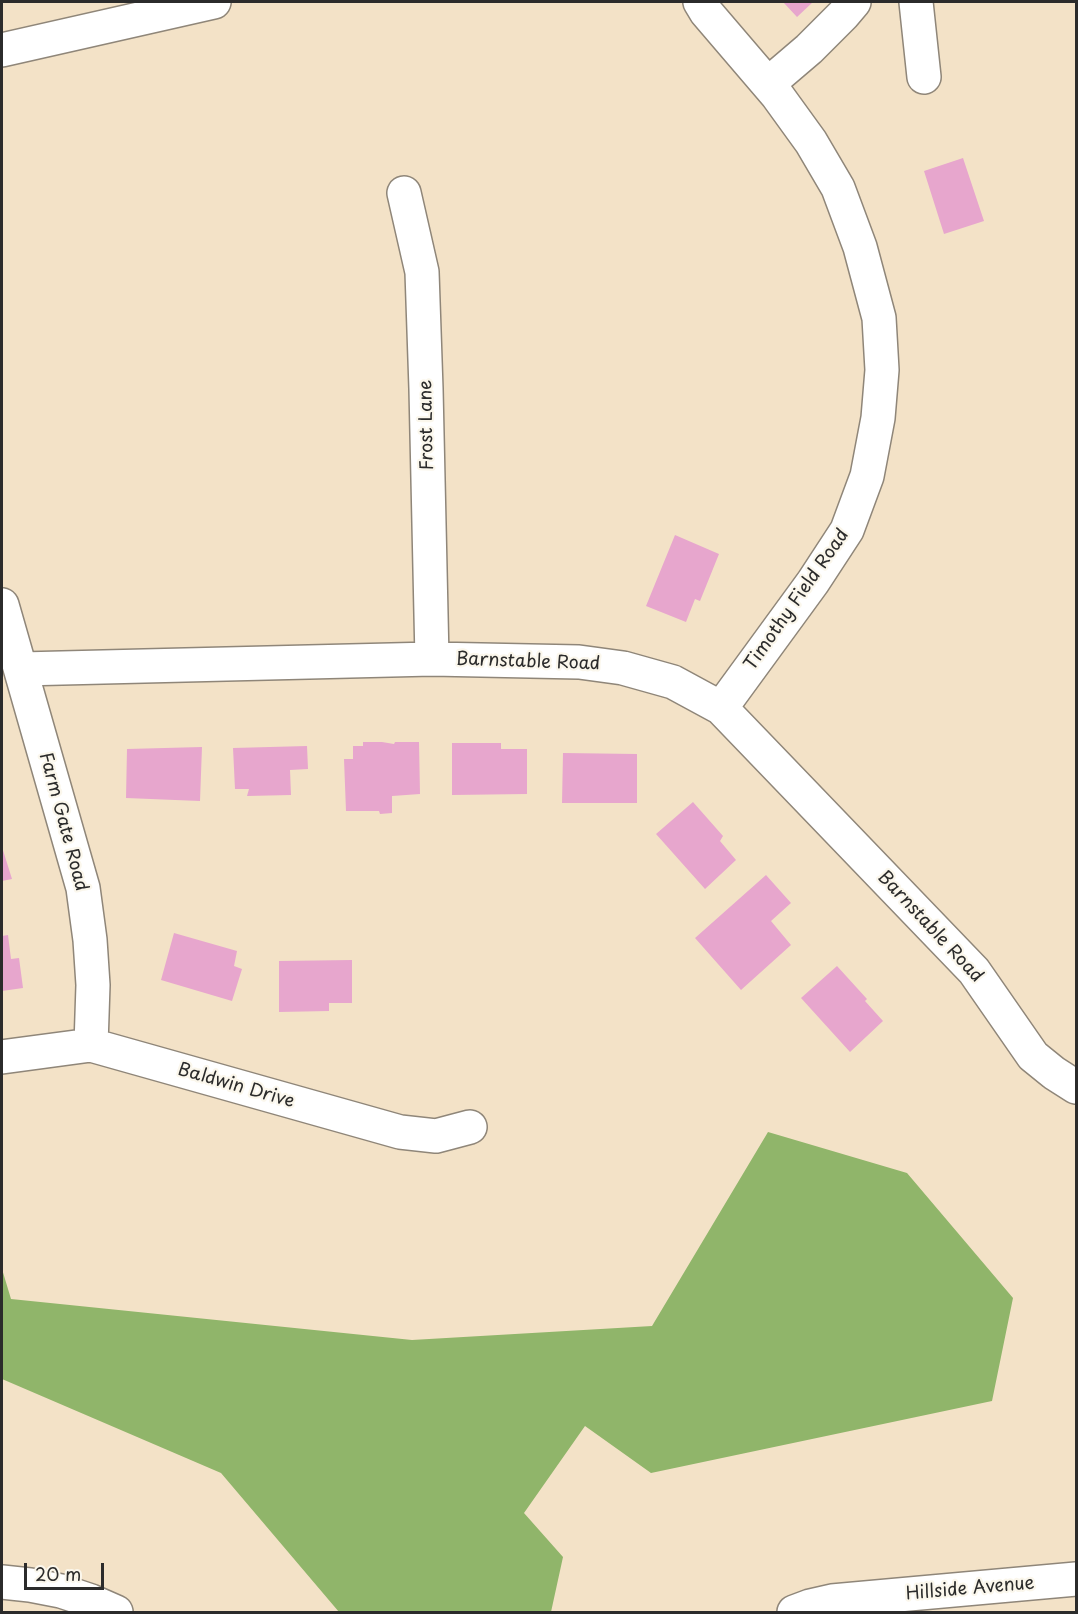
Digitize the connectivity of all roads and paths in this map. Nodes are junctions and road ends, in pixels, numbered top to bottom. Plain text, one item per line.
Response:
1 (214, 2) edge
2 (700, 2) edge
3 (854, 2) edge
4 (916, 2) edge
5 (2, 50) edge
6 (924, 77) dead end
7 (768, 84) junction
8 (404, 193) dead end
9 (2, 604) edge
10 (432, 659) junction
11 (21, 669) junction
12 (721, 708) junction
13 (91, 1045) junction
14 (2, 1057) edge
15 (1077, 1087) edge
16 (470, 1127) dead end
17 (1077, 1579) edge
18 (2, 1582) edge
19 (1011, 1599) edge
20 (116, 1612) edge
21 (794, 1612) edge

1 - 5 street
2 - 7 street, Timothy Field Road
3 - 7 street
4 - 6 street
7 - 12 street, Timothy Field Road
8 - 10 street, Frost Lane
9 - 11 street, Farm Gate Road
10 - 11 street, Barnstable Road
10 - 12 street, Barnstable Road
11 - 13 street, Farm Gate Road
12 - 15 street, Barnstable Road
13 - 14 street, Baldwin Drive
13 - 16 street, Baldwin Drive
17 - 19 street, Hillside Avenue
18 - 20 street
19 - 21 street, Hillside Avenue

